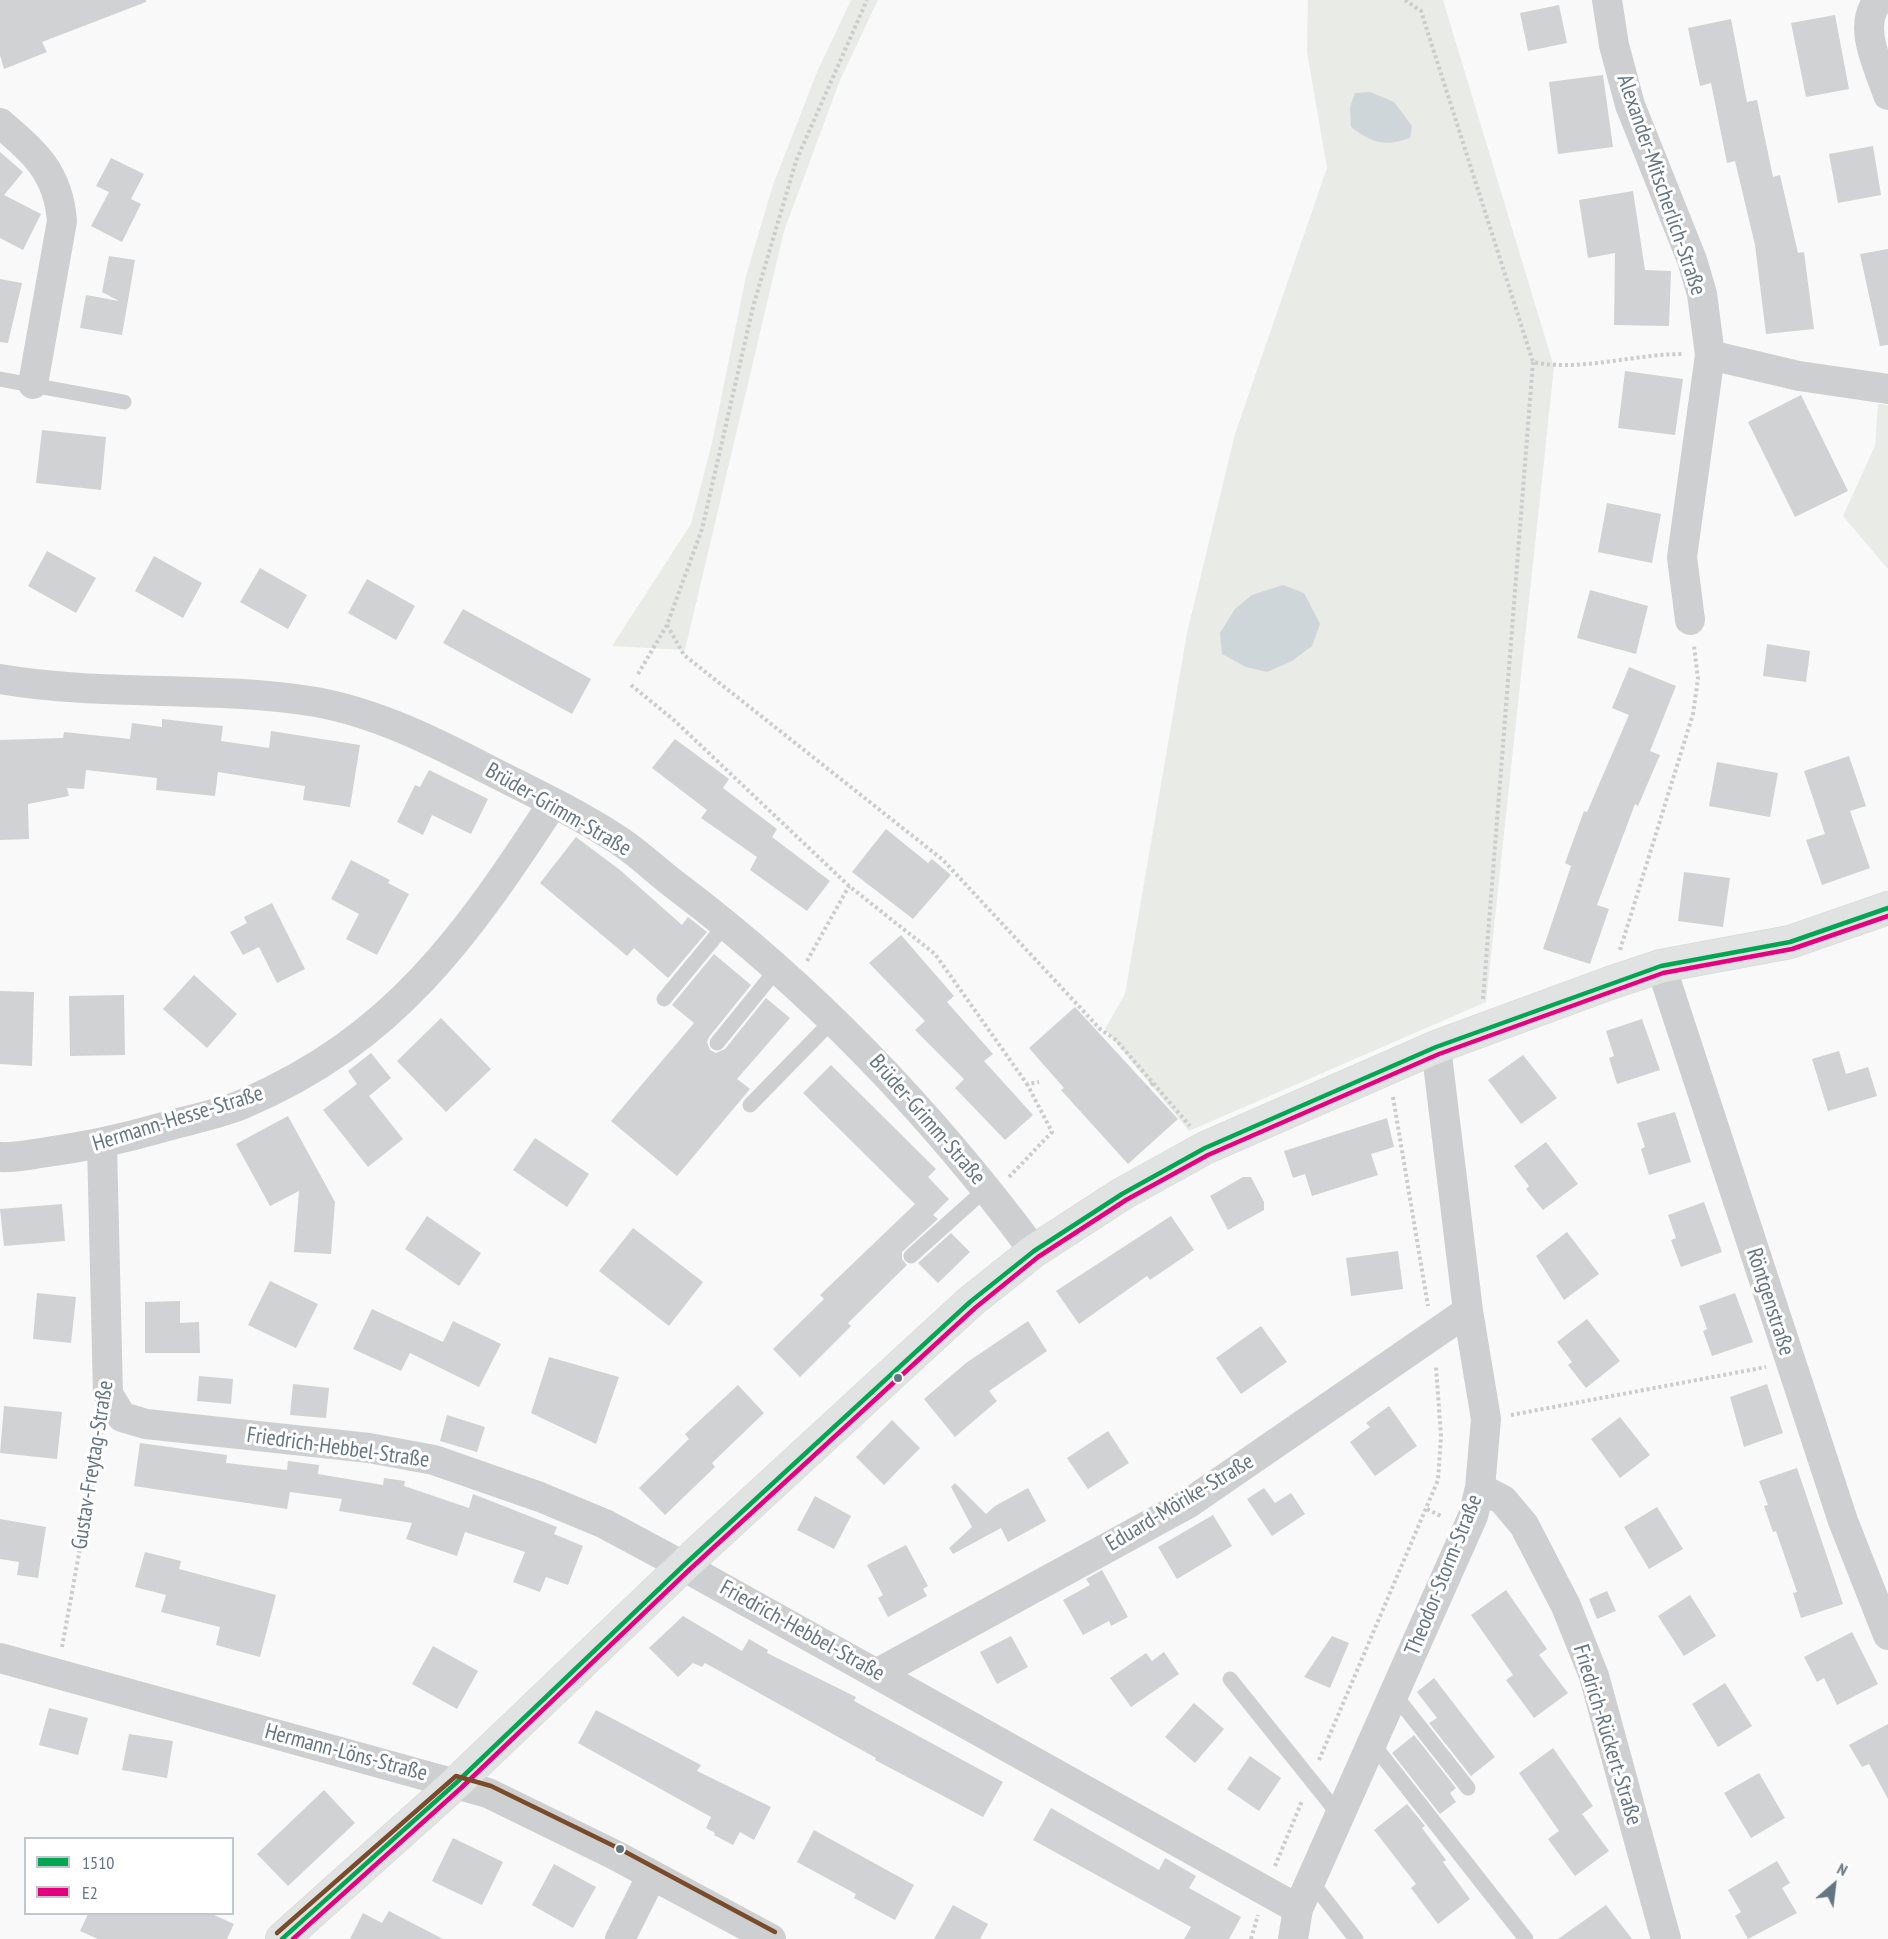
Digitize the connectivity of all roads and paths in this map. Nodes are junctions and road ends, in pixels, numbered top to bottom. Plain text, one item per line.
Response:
1 (867, 0) edge
2 (1405, 0) edge
3 (1607, 0) edge
4 (1879, 0) edge
5 (1888, 95) edge
6 (0, 123) edge
7 (1710, 354) junction
8 (1533, 362) junction
9 (0, 379) edge
10 (33, 384) junction
11 (1888, 389) edge
12 (124, 402) dead end
13 (1690, 620) joint
14 (667, 625) junction
15 (638, 674) dead end
16 (0, 679) edge
17 (631, 685) dead end
18 (554, 803) junction
19 (849, 886) junction
20 (1888, 908) edge
21 (726, 924) junction
22 (1661, 966) junction
23 (785, 976) junction
24 (1610, 982) junction
25 (664, 999) dead end
26 (833, 1020) junction
27 (1480, 1031) junction
28 (717, 1043) dead end
29 (1436, 1047) junction
30 (1388, 1067) junction
31 (1039, 1082) dead end
32 (1153, 1083) junction
33 (1027, 1084) junction
34 (1146, 1089) dead end
35 (750, 1105) dead end
36 (102, 1145) junction
37 (1205, 1148) junction
38 (0, 1157) edge
39 (990, 1192) junction
40 (1034, 1251) junction
41 (911, 1256) dead end
42 (1468, 1311) junction
43 (1433, 1336) junction
44 (1790, 1363) junction
45 (108, 1394) junction
46 (1486, 1419) junction
47 (1480, 1488) junction
48 (683, 1566) junction
49 (1888, 1635) edge
50 (0, 1658) edge
51 (879, 1672) junction
52 (57, 1675) junction
53 (1230, 1679) dead end
54 (1394, 1694) junction
55 (1372, 1743) junction
56 (1310, 1780) junction
57 (456, 1783) junction
58 (1468, 1788) dead end
59 (1340, 1816) junction
60 (652, 1875) junction
61 (1311, 1881) junction
62 (1264, 1890) junction
63 (1298, 1909) junction
64 (282, 1939) edge
65 (620, 1939) edge
66 (771, 1939) edge
67 (1293, 1939) edge
68 (1356, 1939) edge
69 (1526, 1939) edge
70 (1666, 1939) edge

1 - 14 path
2 - 8 path
3 - 7 street, Alexander-Mitscherlich-Straße
4 - 5 street
6 - 10 street
7 - 8 path
7 - 11 street
7 - 13 street, Alexander-Mitscherlich-Straße
8 - 27 path
9 - 10 lane
10 - 12 lane
13 - 24 path
14 - 15 path
14 - 32 path
16 - 18 street, Brüder-Grimm-Straße
17 - 19 path
18 - 21 street, Brüder-Grimm-Straße
18 - 36 street, Hermann-Hesse-Straße
19 - 23 path
19 - 33 path
20 - 22 street
21 - 23 street, Brüder-Grimm-Straße
21 - 25 lane
22 - 24 street
22 - 44 street, Röntgenstraße
23 - 26 street, Brüder-Grimm-Straße
23 - 28 lane
24 - 27 street
26 - 35 lane
26 - 39 street, Brüder-Grimm-Straße
27 - 29 street
29 - 30 street
29 - 42 street, Theodor-Storm-Straße
30 - 37 street
30 - 43 path
31 - 33 path
32 - 34 path
32 - 37 path
33 - 39 path
36 - 38 street, Hermann-Hesse-Straße
36 - 45 street, Gustav-Freytag-Straße
37 - 40 street
39 - 40 street, Brüder-Grimm-Straße
39 - 41 lane
40 - 48 street
42 - 43 street, Eduard-Mörike-Straße
42 - 46 street, Theodor-Storm-Straße
43 - 51 street, Eduard-Mörike-Straße
43 - 56 path
44 - 46 path
44 - 49 street, Röntgenstraße
45 - 48 street, Friedrich-Hebbel-Straße
45 - 52 path, Gustav-Freytag-Straße
46 - 47 street, Theodor-Storm-Straße
47 - 54 street, Theodor-Storm-Straße
47 - 70 street, Friedrich-Rückert-Straße
48 - 51 street, Friedrich-Hebbel-Straße
48 - 57 street
50 - 52 street, Hermann-Löns-Straße
51 - 62 street, Friedrich-Hebbel-Straße
52 - 57 street, Hermann-Löns-Straße
53 - 56 lane
54 - 55 street, Theodor-Storm-Straße
54 - 58 lane
55 - 59 street, Theodor-Storm-Straße
55 - 69 lane
56 - 59 lane
56 - 62 path
57 - 60 street, Hermann-Löns-Straße
57 - 64 street
59 - 61 street, Theodor-Storm-Straße
60 - 65 street
60 - 66 street, Hermann-Löns-Straße
61 - 63 street, Theodor-Storm-Straße
61 - 68 lane
62 - 63 street, Friedrich-Hebbel-Straße
63 - 67 street, Theodor-Storm-Straße

